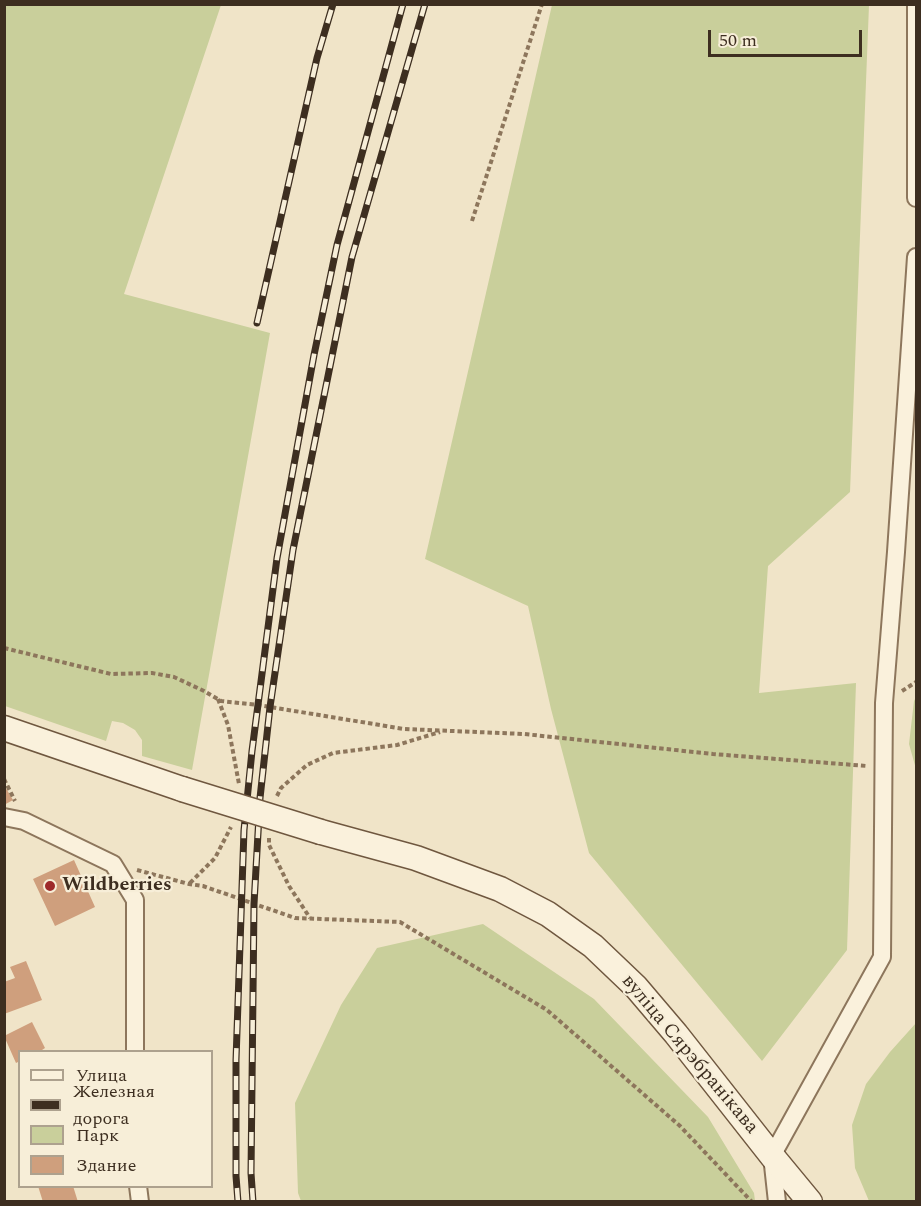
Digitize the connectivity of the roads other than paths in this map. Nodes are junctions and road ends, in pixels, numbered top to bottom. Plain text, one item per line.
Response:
1 (916, 4) edge
2 (916, 198) edge
3 (916, 257) edge
4 (4, 728) edge
5 (4, 817) edge
6 (135, 1050) edge
7 (772, 1156) junction
8 (777, 1202) edge
9 (810, 1202) edge

1 - 2 street
3 - 7 street
4 - 7 street, вуліца Сярэбранікава, bridge
5 - 6 street
7 - 8 street
7 - 9 street, вуліца Сярэбранікава

